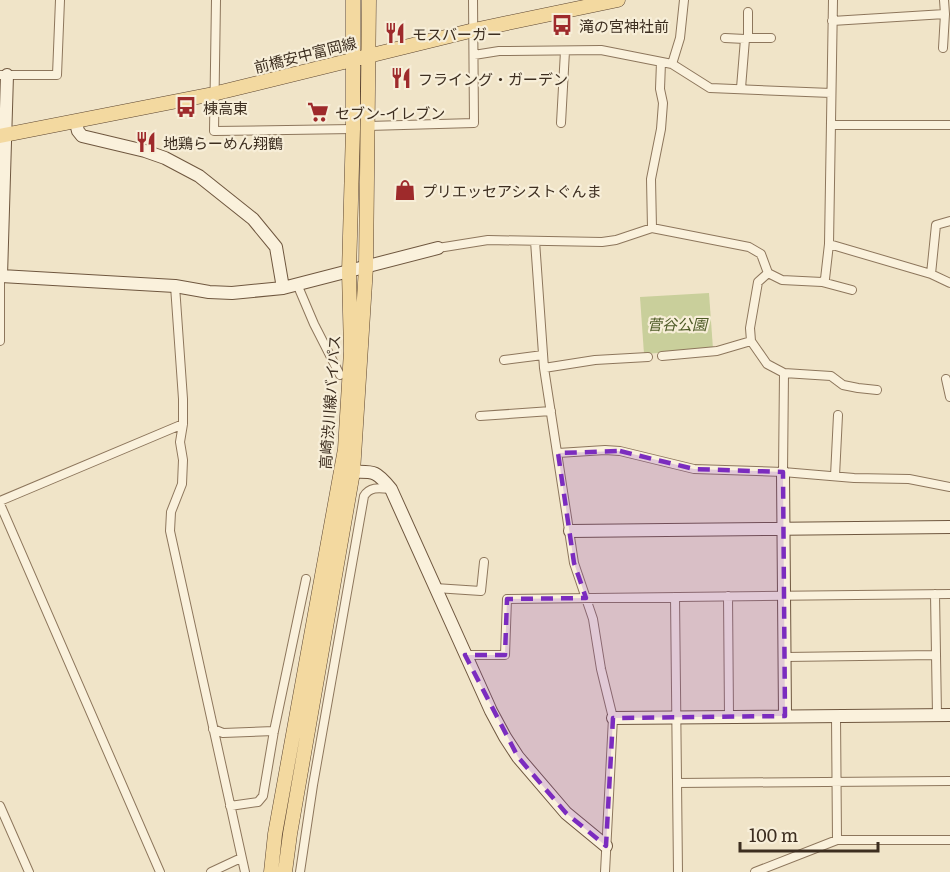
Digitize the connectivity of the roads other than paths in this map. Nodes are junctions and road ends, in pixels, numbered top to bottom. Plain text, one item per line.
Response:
1 (60, 0) edge
2 (216, 0) edge
3 (354, 0) edge
4 (369, 0) edge
5 (473, 0) edge
6 (618, 0) edge
7 (684, 0) edge
8 (834, 0) edge
9 (944, 0) edge
10 (748, 12) dead end
11 (945, 14) junction
12 (832, 21) junction
13 (474, 30) junction
14 (725, 38) dead end
15 (746, 38) junction
16 (771, 38) dead end
17 (943, 48) dead end
18 (565, 51) junction
19 (368, 55) junction
20 (474, 55) junction
21 (352, 60) junction
22 (661, 63) junction
23 (672, 64) junction
24 (4, 75) edge
25 (741, 88) junction
26 (831, 93) junction
27 (213, 94) junction
28 (76, 123) junction
29 (561, 123) dead end
30 (831, 125) junction
31 (950, 125) edge
32 (368, 126) junction
33 (353, 129) junction
34 (2, 136) edge
35 (950, 221) edge
36 (652, 228) junction
37 (535, 241) junction
38 (829, 244) junction
39 (438, 248) joint
40 (366, 267) junction
41 (349, 272) junction
42 (768, 273) junction
43 (931, 274) junction
44 (1, 276) edge
45 (822, 282) junction
46 (950, 283) edge
47 (297, 284) junction
48 (175, 286) junction
49 (283, 288) junction
50 (852, 290) dead end
51 (0, 341) edge
52 (751, 341) junction
53 (543, 355) junction
54 (662, 356) dead end
55 (648, 357) dead end
56 (504, 360) dead end
57 (544, 368) junction
58 (784, 373) junction
59 (340, 375) dead end
60 (946, 379) dead end
61 (877, 390) dead end
62 (950, 397) edge
63 (551, 411) junction
64 (838, 415) dead end
65 (480, 416) dead end
66 (183, 424) junction
67 (558, 453) junction
68 (353, 472) junction
69 (783, 472) junction
70 (834, 476) junction
71 (950, 487) edge
72 (391, 489) junction
73 (0, 502) edge
74 (950, 527) edge
75 (784, 529) junction
76 (570, 531) junction
77 (484, 562) dead end
78 (306, 579) dead end
79 (435, 588) junction
80 (934, 594) junction
81 (950, 594) edge
82 (728, 596) junction
83 (784, 596) junction
84 (675, 597) junction
85 (586, 598) junction
86 (465, 655) junction
87 (936, 655) junction
88 (785, 657) junction
89 (944, 715) edge
90 (729, 716) junction
91 (786, 716) junction
92 (836, 716) junction
93 (676, 717) junction
94 (613, 718) junction
95 (213, 729) junction
96 (274, 731) junction
97 (950, 781) edge
98 (837, 782) junction
99 (677, 783) junction
100 (0, 806) edge
101 (230, 806) junction
102 (837, 840) junction
103 (950, 840) edge
104 (606, 846) junction
105 (241, 858) junction
106 (773, 869) edge
107 (29, 872) edge
108 (159, 872) edge
109 (211, 872) edge
110 (245, 872) edge
111 (271, 872) edge
112 (285, 872) edge
113 (300, 872) edge
114 (605, 872) edge
115 (678, 872) edge
116 (755, 872) edge

1 - 24 street
2 - 27 street
3 - 21 main road, 高崎渋川線バイパス
4 - 19 main road, 高崎渋川線バイパス
5 - 13 street
6 - 13 main road, 前橋安中富岡線
7 - 23 street
8 - 12 street
9 - 11 street
10 - 15 street
11 - 12 street
11 - 17 street
12 - 26 street
13 - 19 main road, 前橋安中富岡線
13 - 20 street
14 - 15 street
15 - 16 street
15 - 25 street
18 - 20 street
18 - 22 street
18 - 29 street
19 - 21 main road, 前橋安中富岡線
19 - 32 main road, 高崎渋川線バイパス
20 - 32 street
21 - 27 main road, 前橋安中富岡線
21 - 33 main road, 高崎渋川線バイパス
22 - 23 street
22 - 36 street
23 - 25 street
24 - 34 street
25 - 26 street
26 - 30 street
27 - 28 main road, 前橋安中富岡線
27 - 33 street
28 - 34 main road, 前橋安中富岡線
28 - 49 street
30 - 31 street
30 - 38 street
32 - 40 main road, 高崎渋川線バイパス
33 - 41 main road, 高崎渋川線バイパス
34 - 44 street
35 - 43 street
36 - 37 street
36 - 42 street
37 - 39 street
37 - 53 street
38 - 43 street
38 - 45 street
39 - 40 street
40 - 41 street
40 - 68 main road, 高崎渋川線バイパス
41 - 47 street
41 - 111 main road, 高崎渋川線バイパス
42 - 45 street
42 - 52 street
43 - 46 street
44 - 48 street
44 - 51 street
45 - 50 street
47 - 49 street
47 - 59 street
48 - 49 street
48 - 66 street
52 - 54 street
52 - 58 street
53 - 56 street
53 - 57 street
55 - 57 street
57 - 63 street
58 - 61 street
58 - 69 street
60 - 62 street
63 - 65 street
63 - 67 street
64 - 70 street
66 - 73 street
66 - 95 street
67 - 69 street
67 - 76 street
68 - 72 street
68 - 112 main road, 高崎渋川線バイパス
69 - 70 street
69 - 75 street
70 - 71 street
72 - 79 street
72 - 113 street
73 - 108 street
74 - 75 street
75 - 76 street
75 - 83 street
76 - 85 street
77 - 79 street
78 - 96 street
79 - 86 street
80 - 81 street
80 - 83 street
80 - 87 street
82 - 83 street
82 - 84 street
82 - 90 street
83 - 88 street
84 - 85 street
84 - 93 street
85 - 86 street
85 - 94 street
86 - 104 street
87 - 88 street
87 - 89 street
88 - 91 street
89 - 92 street
90 - 91 street
90 - 93 street
91 - 92 street
92 - 98 street
93 - 94 street
93 - 99 street
94 - 104 street
95 - 96 street
95 - 101 street
96 - 101 street
97 - 98 street
98 - 99 street
98 - 102 street
99 - 115 street
100 - 107 street
101 - 105 street
102 - 103 street
102 - 106 street
104 - 114 street
105 - 109 street
105 - 110 street
106 - 116 street

